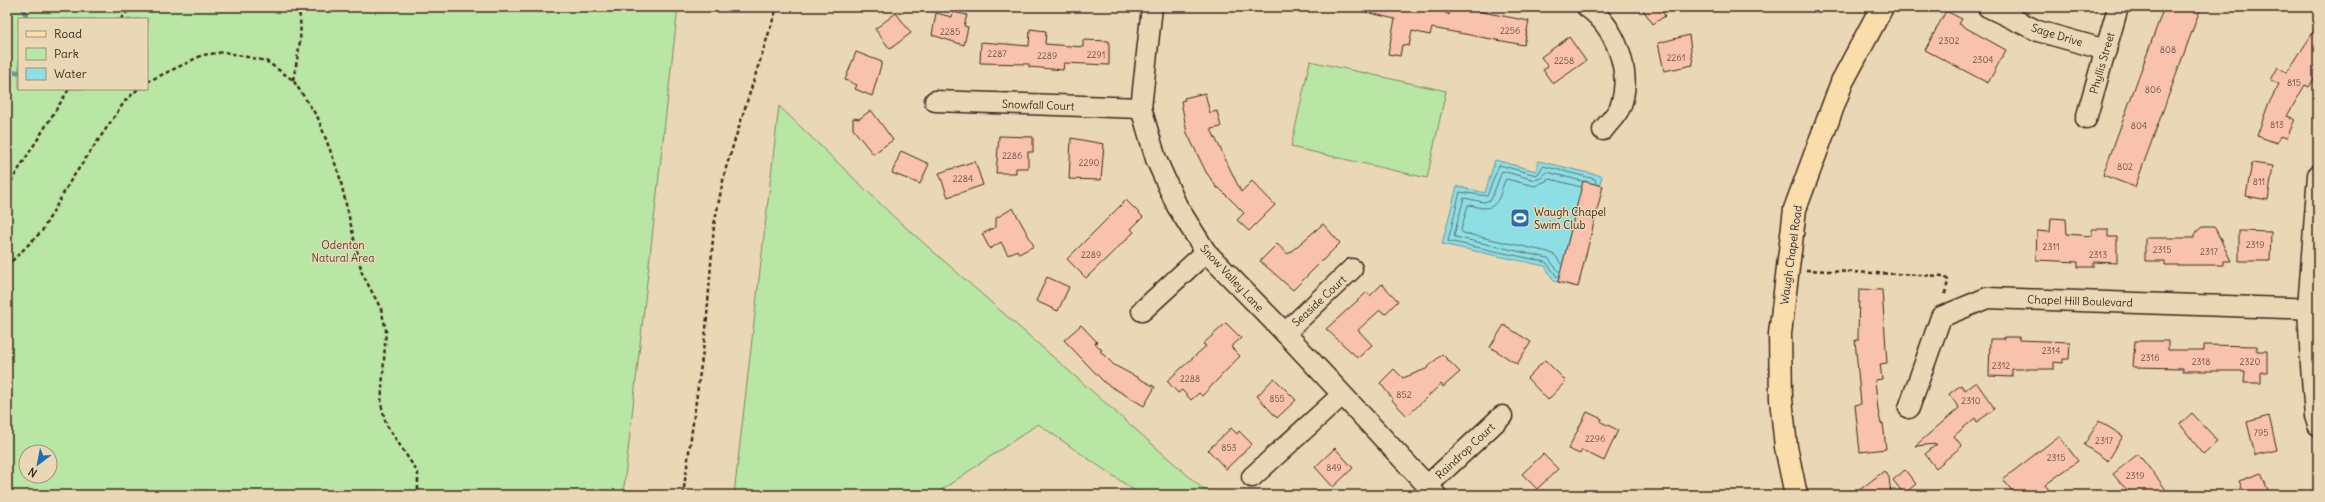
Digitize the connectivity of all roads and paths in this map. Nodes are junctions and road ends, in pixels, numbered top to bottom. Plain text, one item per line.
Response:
1 (131, 7) edge
2 (298, 7) edge
3 (777, 7) edge
4 (1152, 7) edge
5 (1588, 7) edge
6 (1882, 7) edge
7 (1988, 7) edge
8 (2118, 7) edge
9 (122, 18) edge
10 (2106, 50) junction
11 (293, 80) junction
12 (148, 82) edge
13 (68, 90) edge
14 (137, 90) edge
15 (935, 101) dead end
16 (1141, 108) junction
17 (2086, 119) dead end
18 (1603, 130) dead end
19 (2318, 175) edge
20 (7, 188) edge
21 (1206, 252) junction
22 (7, 266) edge
23 (1788, 269) junction
24 (1352, 270) dead end
25 (2313, 308) edge
26 (1142, 311) dead end
27 (1941, 317) junction
28 (1285, 333) junction
29 (1342, 396) junction
30 (1910, 408) dead end
31 (1502, 416) dead end
32 (2318, 425) edge
33 (1252, 477) dead end
34 (1431, 491) edge
35 (418, 495) edge
36 (683, 495) edge
37 (1796, 495) edge

1 - 9 path
2 - 11 path
3 - 36 path
4 - 16 street, Snow Valley Lane
5 - 18 street
6 - 23 main road, Waugh Chapel Road
7 - 10 street, Sage Drive
8 - 10 street, Phyllis Street
10 - 17 street, Phyllis Street
11 - 12 path
11 - 35 path
13 - 20 path
14 - 22 path
15 - 16 street, Snowfall Court
16 - 21 street, Snow Valley Lane
19 - 25 street
21 - 26 street
21 - 28 street, Snow Valley Lane
23 - 27 path
23 - 37 main road, Waugh Chapel Road
24 - 28 street, Seaside Court
25 - 27 street, Chapel Hill Boulevard
25 - 32 street
27 - 30 street
28 - 29 street, Snow Valley Lane
29 - 33 street
29 - 34 street, Snow Valley Lane
31 - 34 street, Raindrop Court

